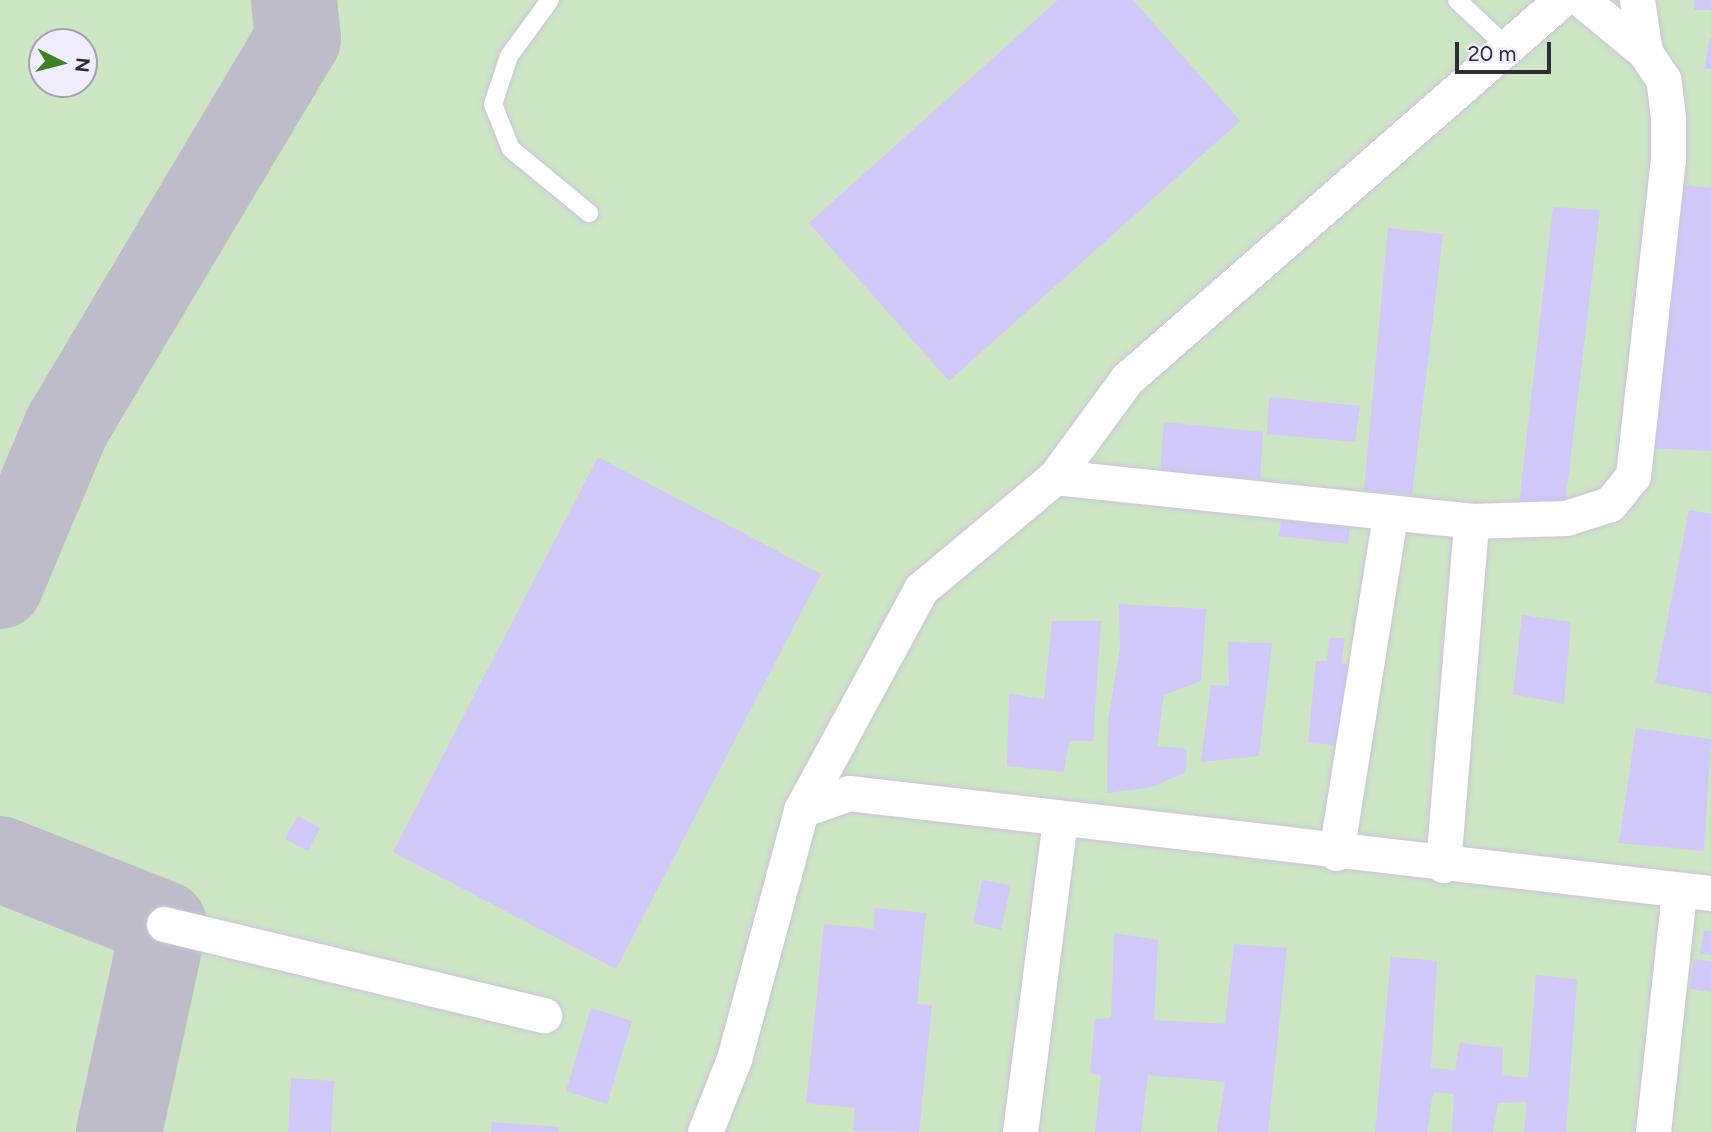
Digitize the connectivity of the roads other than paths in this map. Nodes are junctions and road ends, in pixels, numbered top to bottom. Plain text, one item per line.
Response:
1 (550, 0) edge
2 (1457, 0) edge
3 (1561, 0) edge
4 (1582, 0) edge
5 (1637, 0) edge
6 (1509, 49) junction
7 (1645, 52) junction
8 (589, 214) dead end
9 (1055, 477) junction
10 (1390, 515) junction
11 (1471, 522) junction
12 (801, 810) junction
13 (1060, 818) junction
14 (1336, 853) junction
15 (1443, 865) junction
16 (1695, 893) edge
17 (164, 924) dead end
18 (544, 1015) dead end
19 (705, 1132) edge
20 (1020, 1132) edge
21 (1653, 1132) edge

1 - 8 lane
2 - 6 lane
3 - 6 street
4 - 7 street
5 - 7 street
6 - 9 street
7 - 11 street
9 - 10 street
9 - 12 street
10 - 11 street
10 - 14 street
11 - 15 street
12 - 13 street
12 - 19 street
13 - 14 street
13 - 20 street
14 - 15 street
15 - 16 street
16 - 21 street
17 - 18 street

